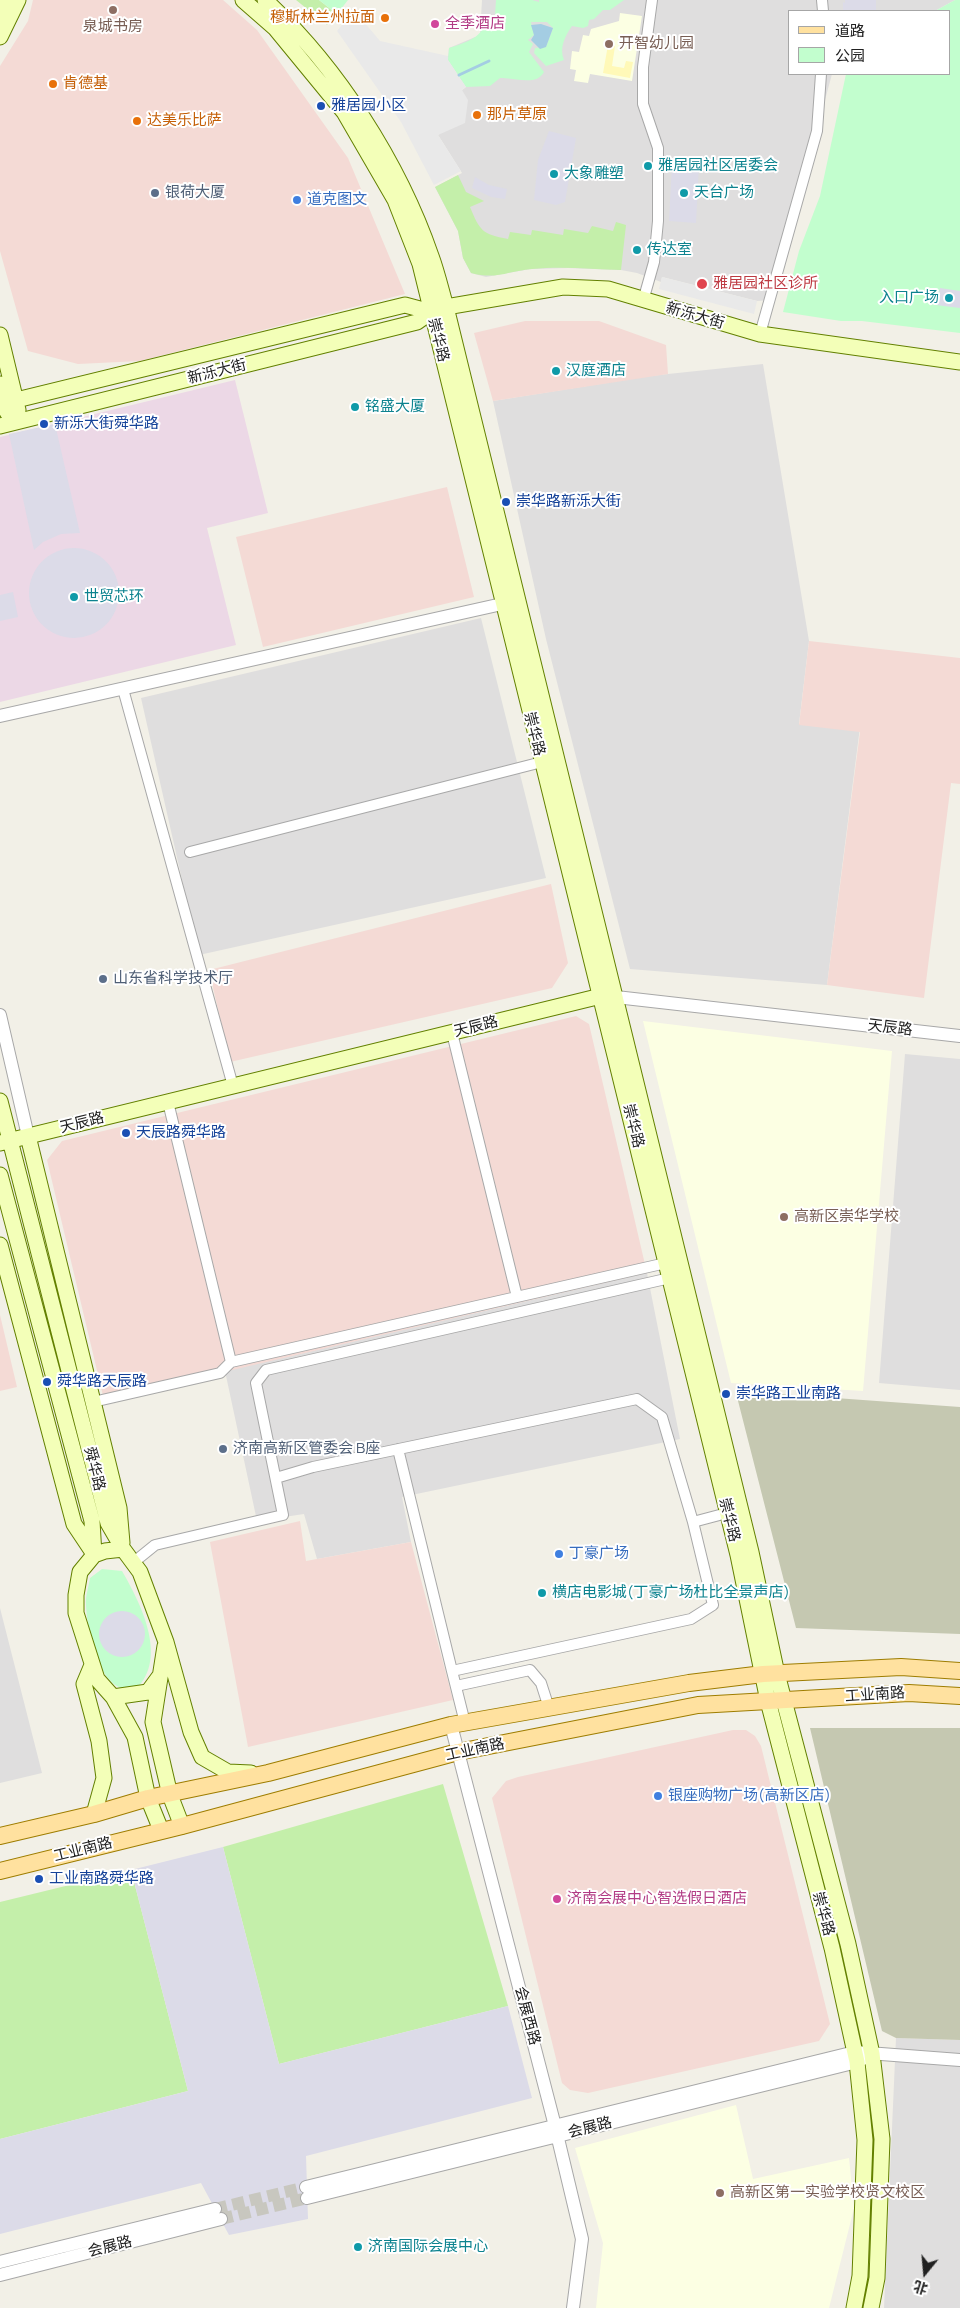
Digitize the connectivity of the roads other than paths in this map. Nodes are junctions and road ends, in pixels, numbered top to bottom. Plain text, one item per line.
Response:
1 (4, 0) edge
2 (18, 0) edge
3 (244, 0) edge
4 (265, 0) edge
5 (652, 0) edge
6 (0, 12) edge
7 (0, 37) edge
8 (821, 75) edge
9 (643, 301) junction
10 (446, 307) junction
11 (431, 312) junction
12 (760, 334) junction
13 (0, 335) edge
14 (960, 362) edge
15 (0, 384) edge
16 (7, 403) edge
17 (10, 423) edge
18 (502, 604) junction
19 (123, 689) junction
20 (0, 716) edge
21 (542, 762) junction
22 (190, 852) dead end
23 (609, 997) junction
24 (0, 1015) edge
25 (452, 1033) junction
26 (960, 1036) edge
27 (232, 1086) junction
28 (0, 1101) edge
29 (168, 1102) junction
30 (28, 1136) junction
31 (5, 1142) edge
32 (0, 1175) edge
33 (0, 1246) edge
34 (668, 1270) junction
35 (516, 1297) junction
36 (232, 1362) junction
37 (93, 1402) junction
38 (398, 1449) junction
39 (276, 1478) junction
40 (727, 1513) junction
41 (693, 1522) junction
42 (123, 1549) junction
43 (94, 1555) junction
44 (134, 1562) junction
45 (166, 1642) junction
46 (92, 1665) junction
47 (452, 1671) junction
48 (960, 1671) edge
49 (770, 1674) junction
50 (160, 1676) junction
51 (456, 1686) junction
52 (960, 1696) edge
53 (113, 1697) junction
54 (768, 1701) junction
55 (785, 1701) junction
56 (549, 1708) junction
57 (458, 1724) junction
58 (458, 1752) junction
59 (268, 1773) junction
60 (170, 1795) junction
61 (148, 1798) junction
62 (94, 1814) junction
63 (182, 1826) junction
64 (162, 1830) junction
65 (0, 1836) edge
66 (0, 1871) edge
67 (872, 2054) junction
68 (856, 2057) junction
69 (960, 2060) edge
70 (556, 2131) junction
71 (307, 2192) tunnel mouth
72 (0, 2262) edge
73 (0, 2275) edge
74 (573, 2308) edge
75 (854, 2308) edge
76 (871, 2308) edge

1 - 6 main road
2 - 7 main road
3 - 11 main road, 崇华路
4 - 10 main road, 崇华路
5 - 9 street
8 - 12 street
9 - 10 main road, 新泺大街
9 - 12 main road, 新泺大街
10 - 11 main road, 新泺大街
10 - 23 main road, 崇华路
11 - 16 main road, 新泺大街
11 - 17 main road, 新泺大街
11 - 18 main road, 崇华路
12 - 14 main road, 新泺大街
13 - 16 main road
15 - 16 main road
16 - 17 main road
18 - 19 street
18 - 21 main road, 崇华路
19 - 20 street
19 - 27 street
21 - 22 street
21 - 23 main road, 崇华路
23 - 25 main road, 天辰路
23 - 26 street, 天辰路
23 - 34 main road, 崇华路
23 - 49 main road, 崇华路
24 - 30 street
25 - 27 main road, 天辰路
25 - 35 street
27 - 29 main road, 天辰路
28 - 31 main road, 舜华路
29 - 30 main road, 天辰路
29 - 36 street
30 - 31 main road, 天辰路
30 - 37 main road
31 - 42 main road, 舜华路
32 - 43 main road, 舜华路
33 - 43 main road
34 - 35 street
34 - 39 street
34 - 40 main road, 崇华路
35 - 36 street
36 - 37 street
37 - 42 main road
38 - 39 street
38 - 41 street
38 - 47 street
39 - 44 street
40 - 41 street
40 - 49 main road, 崇华路
41 - 47 street
42 - 43 main road
42 - 44 main road, 舜华路
43 - 46 main road
44 - 45 main road, 舜华路
45 - 50 main road
45 - 59 main road, 舜华路
46 - 53 main road
46 - 62 main road
47 - 51 street
48 - 49 main road, 工业南路
49 - 54 main road, 崇华路
49 - 55 main road, 崇华路
49 - 56 main road, 工业南路
50 - 53 main road
50 - 60 main road
51 - 56 street
51 - 57 street
52 - 55 main road, 工业南路
53 - 61 main road
54 - 55 main road, 工业南路
54 - 58 main road, 工业南路
54 - 68 main road, 崇华路
55 - 67 main road, 崇华路
56 - 57 main road, 工业南路
57 - 58 street, 会展西路
57 - 59 main road, 工业南路
58 - 63 main road, 工业南路
58 - 70 street, 会展西路
59 - 60 main road, 工业南路
60 - 61 main road, 工业南路
60 - 63 main road
61 - 62 main road, 工业南路
61 - 64 main road
62 - 65 main road, 工业南路
63 - 64 main road, 工业南路
64 - 66 main road, 工业南路
67 - 68 street, 会展路
67 - 69 street, 会展路
67 - 76 main road, 崇华路
68 - 70 street, 会展路
68 - 75 main road, 崇华路
70 - 71 street, 会展路
70 - 74 street, 会展西路
72 - 73 street, 会展路

